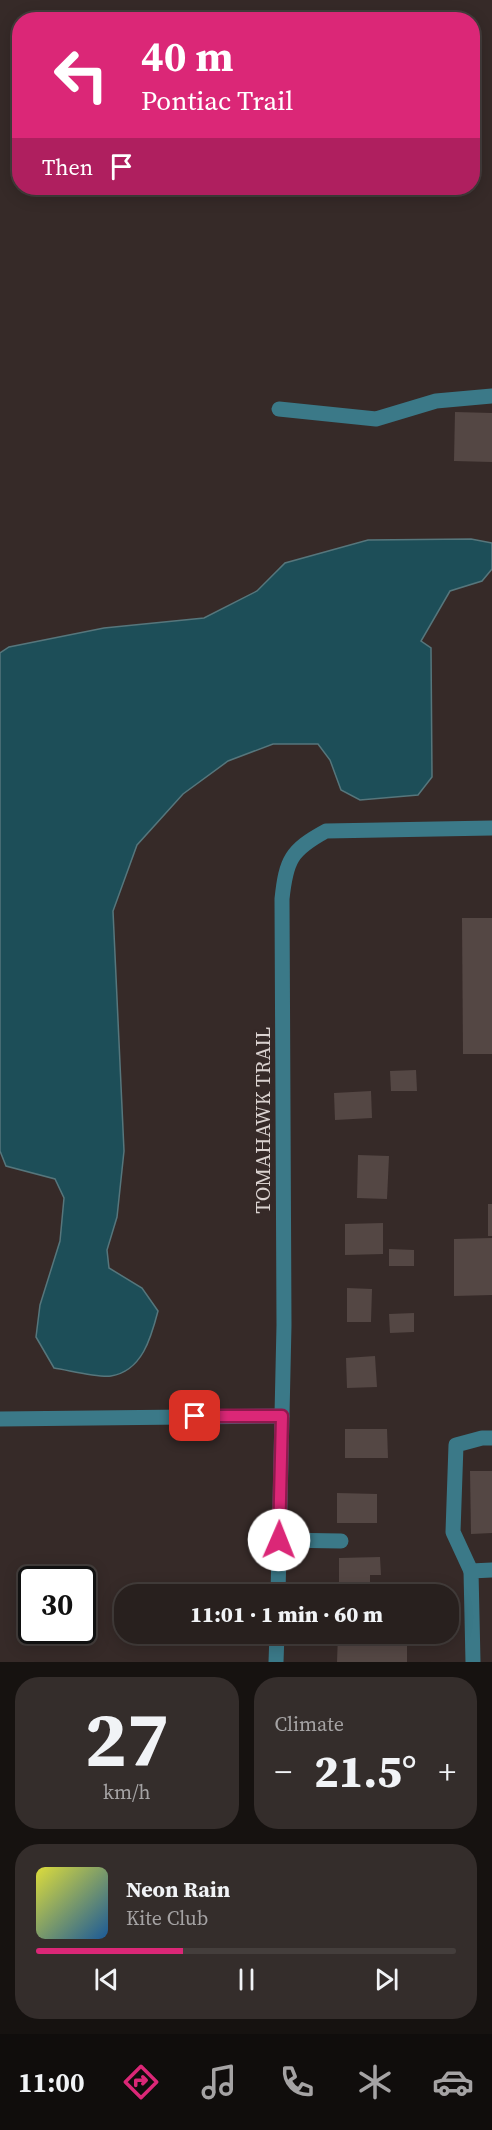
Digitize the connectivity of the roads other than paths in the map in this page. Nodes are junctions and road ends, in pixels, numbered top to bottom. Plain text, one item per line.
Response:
1 (492, 396) edge
2 (279, 409) dead end
3 (492, 828) edge
4 (282, 1416) junction
5 (0, 1419) edge
6 (492, 1438) edge
7 (279, 1540) junction
8 (342, 1541) dead end
9 (492, 1570) edge
10 (471, 1571) junction
11 (278, 1584) edge
12 (277, 1644) edge
13 (276, 1662) edge
14 (473, 1662) edge

1 - 2 street
3 - 4 street, TOMAHAWK TRAIL
4 - 5 street
4 - 7 street, TOMAHAWK TRAIL
6 - 10 street
7 - 8 street
7 - 11 street, TOMAHAWK TRAIL
9 - 10 street
10 - 14 street
12 - 13 street

